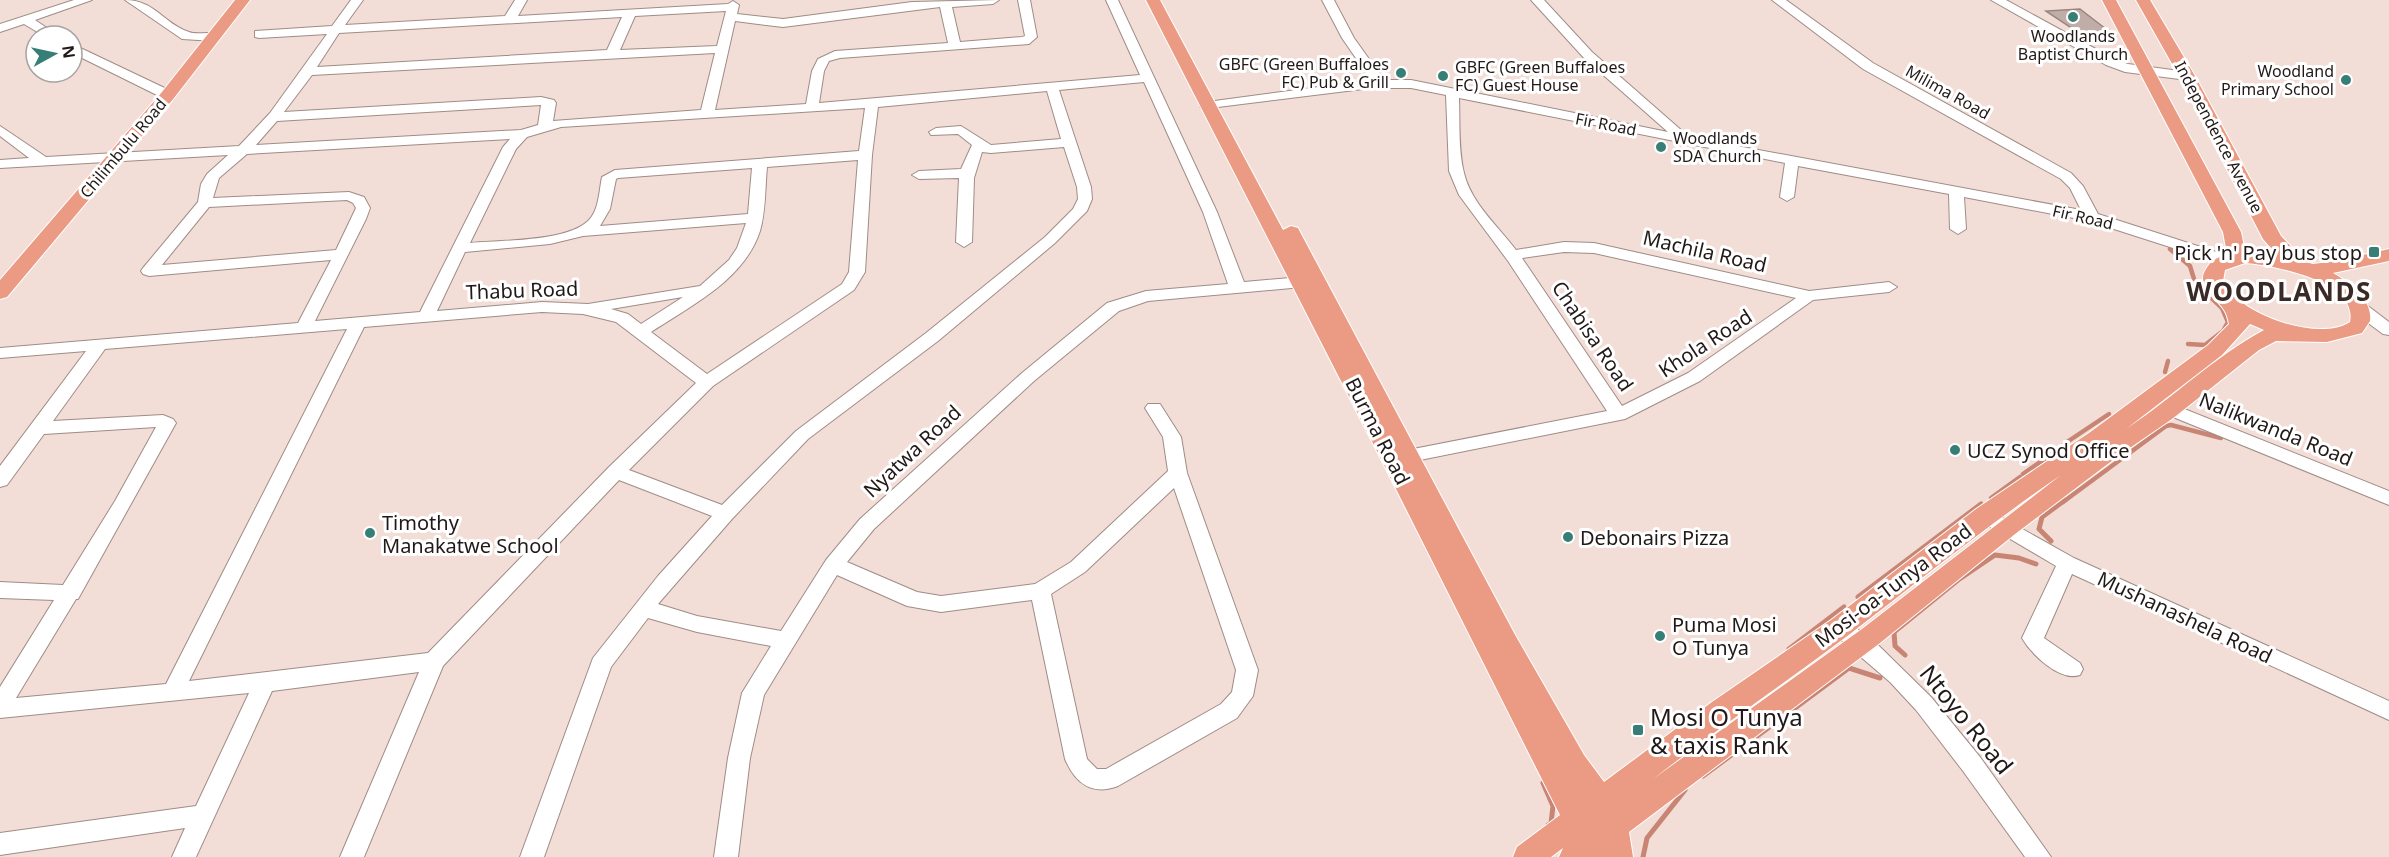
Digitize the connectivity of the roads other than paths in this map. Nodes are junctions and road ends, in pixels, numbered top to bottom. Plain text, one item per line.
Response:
1 (86, 0) edge
2 (131, 0) edge
3 (243, 0) edge
4 (357, 0) edge
5 (521, 0) edge
6 (993, 0) edge
7 (1024, 0) edge
8 (1112, 0) edge
9 (1153, 0) edge
10 (1168, 0) edge
11 (1328, 0) edge
12 (1537, 0) edge
13 (1778, 0) edge
14 (1997, 0) edge
15 (2109, 0) edge
16 (2143, 0) edge
17 (945, 3) junction
18 (733, 8) edge
19 (630, 13) junction
20 (26, 20) junction
21 (509, 20) junction
22 (32, 24) edge
23 (0, 28) edge
24 (335, 29) junction
25 (259, 34) dead end
26 (215, 37) junction
27 (955, 46) junction
28 (723, 49) junction
29 (84, 54) edge
30 (612, 54) junction
31 (2110, 62) junction
32 (2146, 70) junction
33 (308, 71) junction
34 (2187, 75) junction
35 (1147, 78) junction
36 (1380, 83) junction
37 (1052, 88) junction
38 (1452, 93) junction
39 (2158, 93) junction
40 (168, 95) junction
41 (872, 104) junction
42 (1215, 105) junction
43 (812, 108) junction
44 (707, 114) junction
45 (274, 117) junction
46 (545, 126) junction
47 (0, 130) edge
48 (936, 132) dead end
49 (522, 134) junction
50 (1685, 140) junction
51 (1071, 142) junction
52 (980, 144) junction
53 (242, 150) junction
54 (865, 154) junction
55 (117, 156) junction
56 (1792, 160) junction
57 (42, 161) junction
58 (760, 162) junction
59 (0, 164) edge
60 (968, 173) junction
61 (919, 175) dead end
62 (1956, 191) junction
63 (1787, 197) dead end
64 (204, 203) junction
65 (2092, 217) junction
66 (754, 218) junction
67 (1958, 228) dead end
68 (584, 232) junction
69 (964, 242) dead end
70 (461, 248) junction
71 (340, 254) junction
72 (1512, 255) junction
73 (2389, 255) edge
74 (2389, 263) edge
75 (2224, 264) junction
76 (2304, 269) junction
77 (1309, 281) junction
78 (1237, 286) junction
79 (1889, 287) dead end
80 (704, 289) junction
81 (0, 293) edge
82 (1809, 296) junction
83 (2354, 300) junction
84 (2233, 306) junction
85 (584, 309) junction
86 (424, 318) junction
87 (358, 323) junction
88 (304, 327) junction
89 (2354, 329) junction
90 (2389, 330) edge
91 (641, 332) junction
92 (2306, 334) junction
93 (2389, 337) edge
94 (100, 344) junction
95 (0, 353) edge
96 (707, 382) junction
97 (2158, 405) junction
98 (1154, 408) dead end
99 (1619, 415) junction
100 (38, 428) junction
101 (1410, 456) junction
102 (616, 472) junction
103 (1178, 473) junction
104 (0, 480) edge
105 (2389, 498) edge
106 (725, 514) junction
107 (1995, 521) junction
108 (2067, 563) junction
109 (833, 565) junction
110 (0, 590) edge
111 (1040, 591) junction
112 (70, 593) junction
113 (643, 608) junction
114 (1840, 627) junction
115 (785, 640) junction
116 (1862, 642) junction
117 (434, 662) junction
118 (2072, 669) dead end
119 (265, 683) junction
120 (174, 691) junction
121 (0, 707) edge
122 (2389, 711) edge
123 (204, 814) junction
124 (1598, 837) edge
125 (0, 844) edge
126 (184, 857) edge
127 (352, 857) edge
128 (532, 857) edge
129 (726, 857) edge
130 (1528, 857) edge
131 (2039, 857) edge

1 - 20 street
2 - 26 street
3 - 26 main road, Chilimbulu Road
4 - 24 street
5 - 21 street
6 - 17 street
7 - 27 street
8 - 35 street
9 - 42 main road, Burma Road
10 - 42 main road, Burma Road
11 - 36 street
12 - 50 street
13 - 65 street, Milima Road
14 - 31 street
15 - 32 main road, Independence Avenue
16 - 34 main road, Independence Avenue
17 - 18 street
17 - 27 street
18 - 19 street
18 - 28 street
19 - 21 street
19 - 30 street
20 - 22 street
20 - 23 street
21 - 24 street
24 - 25 street
24 - 33 street
26 - 40 main road, Chilimbulu Road
27 - 43 street
28 - 30 street
28 - 44 street
29 - 40 street
30 - 33 street
31 - 32 street
31 - 39 street
32 - 34 street
32 - 39 main road, Independence Avenue
33 - 45 street
34 - 76 main road, Independence Avenue
35 - 37 street
35 - 78 street
36 - 38 street, Fir Road
36 - 42 street, Fir Road
37 - 41 street
37 - 51 street
38 - 50 street, Fir Road
38 - 72 street, Chabisa Road
39 - 75 main road, Independence Avenue
40 - 55 main road, Chilimbulu Road
41 - 43 street
41 - 54 street
42 - 77 main road, Burma Road
43 - 44 street
44 - 46 street
45 - 46 street
45 - 53 street
46 - 49 street
47 - 57 street
48 - 52 street
49 - 53 street
49 - 70 street
50 - 56 street, Fir Road
51 - 52 street
51 - 106 street
52 - 60 street
53 - 55 street
53 - 64 street
54 - 58 street
54 - 96 street
55 - 57 street
55 - 81 main road, Chilimbulu Road
56 - 62 street, Fir Road
56 - 63 street
57 - 59 street
58 - 66 street
58 - 68 street
60 - 61 street
60 - 69 street
62 - 65 street, Fir Road
62 - 67 street
64 - 71 street
64 - 71 street
65 - 75 street, Fir Road
66 - 68 street
66 - 80 street
68 - 70 street
70 - 86 street
71 - 88 street
72 - 82 street, Machila Road
72 - 99 street, Chabisa Road
73 - 76 main road
74 - 83 main road
75 - 76 main road
75 - 84 main road, Independence Avenue
76 - 83 main road
77 - 78 street, Nyatwa Road
77 - 101 main road, Burma Road
77 - 124 main road, Burma Road
78 - 109 street, Nyatwa Road
79 - 82 street, Machila Road
80 - 85 street
80 - 91 street
82 - 99 street, Khola Road
83 - 89 main road
83 - 90 street
84 - 92 main road, Independence Avenue
84 - 97 main road, Mosi-oa-Tunya Road
85 - 86 street, Thabu Road
85 - 91 street, Thabu Road
86 - 87 street, Thabu Road
87 - 88 street, Thabu Road
87 - 120 street
88 - 94 street, Thabu Road
89 - 92 main road
89 - 93 street
91 - 96 street, Thabu Road
92 - 97 main road, Mosi-oa-Tunya Road
94 - 95 street, Thabu Road
94 - 100 street
96 - 102 street
97 - 105 street, Nalikwanda Road
97 - 107 main road, Mosi-oa-Tunya Road
98 - 103 street
99 - 101 street, Chabisa Road
100 - 104 street
100 - 112 street
101 - 124 main road, Burma Road
102 - 106 street
102 - 117 street
103 - 111 street
103 - 111 street
106 - 113 street
107 - 108 street, Mushanashela Road
107 - 114 main road, Mosi-oa-Tunya Road
107 - 116 main road, Mosi-oa-Tunya Road
108 - 118 street
108 - 122 street, Mushanashela Road
109 - 111 street
109 - 115 street, Nyatwa Road
110 - 112 street
112 - 121 street
113 - 115 street
113 - 128 street
114 - 116 street, Ntoyo Road
114 - 124 main road, Mosi-oa-Tunya Road
115 - 129 street, Nyatwa Road
116 - 124 main road, Mosi-oa-Tunya Road
116 - 131 street, Ntoyo Road
117 - 119 street
117 - 127 street
119 - 120 street
119 - 123 street
120 - 121 street
123 - 125 street
123 - 126 street
124 - 130 main road, Mosi-oa-Tunya Road

